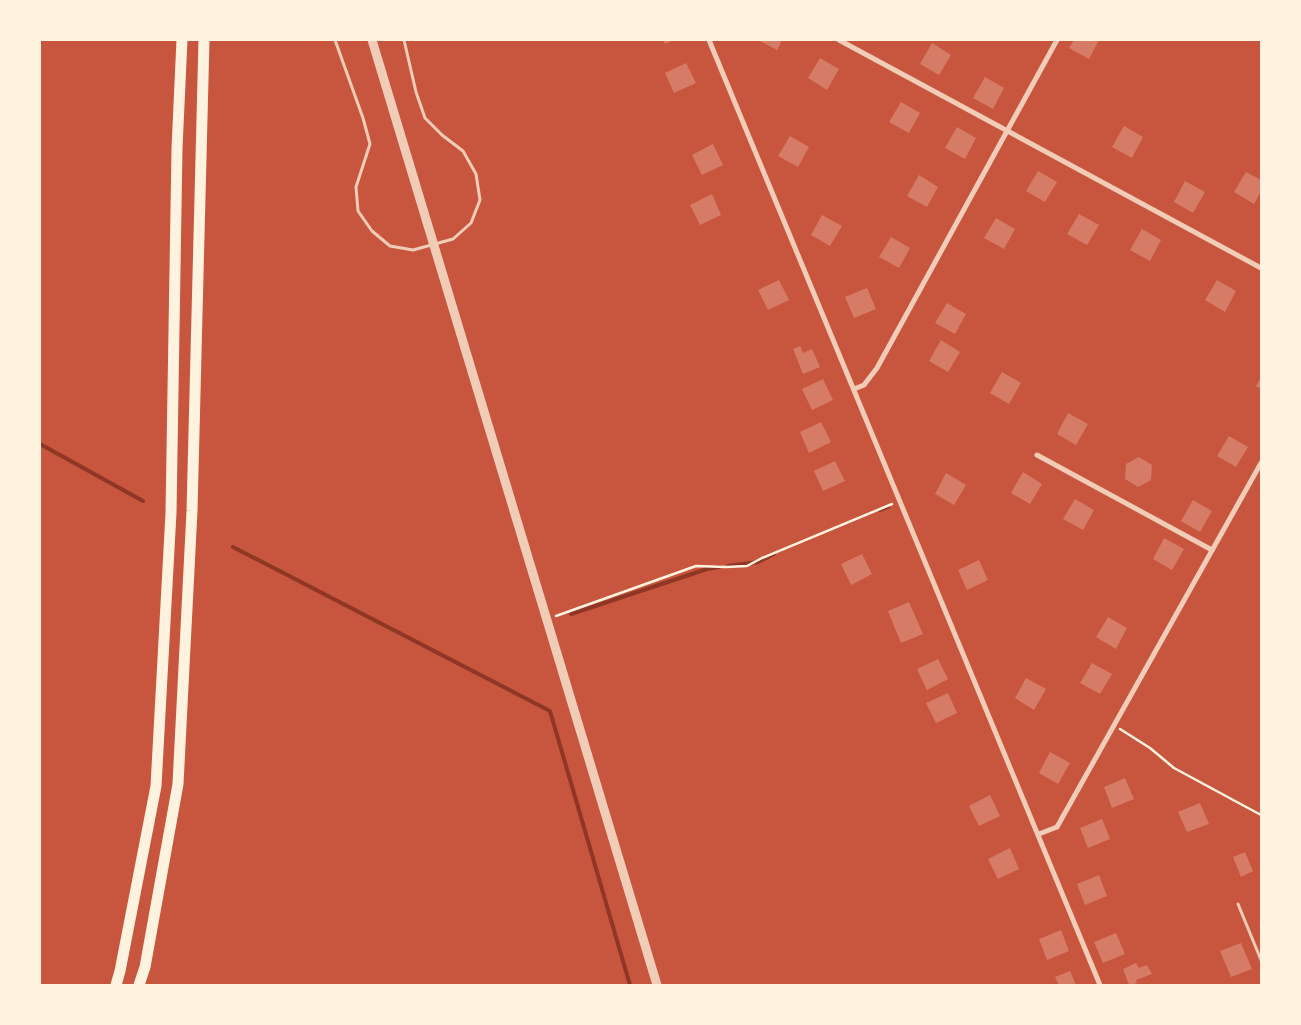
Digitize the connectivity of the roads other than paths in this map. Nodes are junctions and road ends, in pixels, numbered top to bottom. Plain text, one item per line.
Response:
1 (182, 40) edge
2 (204, 40) edge
3 (334, 40) edge
4 (372, 40) edge
5 (404, 40) edge
6 (709, 40) edge
7 (839, 40) edge
8 (1057, 40) edge
9 (1007, 130) junction
10 (434, 245) junction
11 (1261, 268) edge
12 (854, 389) junction
13 (1037, 455) dead end
14 (1261, 463) edge
15 (1212, 550) junction
16 (1039, 834) junction
17 (1238, 904) dead end
18 (1261, 960) edge
19 (116, 985) edge
20 (139, 985) edge
21 (657, 985) edge
22 (1100, 985) edge

1 - 19 highway
2 - 20 highway
3 - 10 lane
4 - 10 street
5 - 10 lane
6 - 12 street
7 - 9 street
8 - 9 street
9 - 11 street
9 - 12 street
10 - 21 street
12 - 16 street
13 - 15 street
14 - 15 street
15 - 16 street
16 - 22 street
17 - 18 lane

